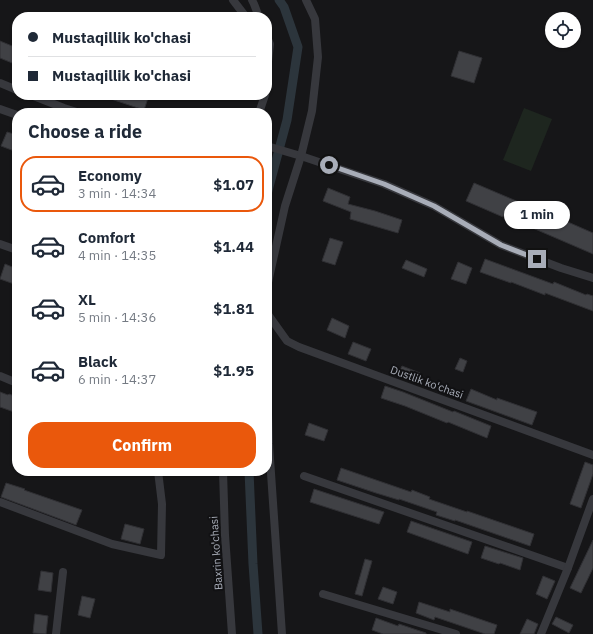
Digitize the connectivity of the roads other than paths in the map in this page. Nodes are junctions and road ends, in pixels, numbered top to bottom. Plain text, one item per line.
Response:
1 (232, 0) edge
2 (252, 0) edge
3 (306, 0) edge
4 (242, 12) edge
5 (257, 12) edge
6 (0, 83) edge
7 (12, 88) edge
8 (44, 100) edge
9 (64, 108) edge
10 (0, 109) edge
11 (12, 113) edge
12 (272, 147) edge
13 (301, 156) junction
14 (0, 244) edge
15 (12, 248) edge
16 (272, 264) edge
17 (593, 278) edge
18 (272, 319) edge
19 (0, 376) edge
20 (12, 381) edge
21 (593, 455) edge
22 (159, 476) edge
23 (223, 476) edge
24 (270, 476) edge
25 (304, 476) dead end
26 (593, 499) edge
27 (0, 502) edge
28 (568, 568) junction
29 (63, 572) dead end
30 (323, 594) dead end
31 (56, 634) edge
32 (232, 634) edge
33 (282, 634) edge
34 (456, 634) edge
35 (541, 634) edge

1 - 4 street
2 - 5 street
3 - 13 street
6 - 7 street
8 - 9 street
10 - 11 street
12 - 13 street
13 - 16 street
13 - 17 street
14 - 15 street
18 - 21 street, Dustlik ko'chasi
19 - 20 street
22 - 27 street
23 - 32 street, Baxrin ko'chasi
24 - 33 street
25 - 28 street
26 - 28 street
28 - 35 street
29 - 31 street
30 - 34 street

